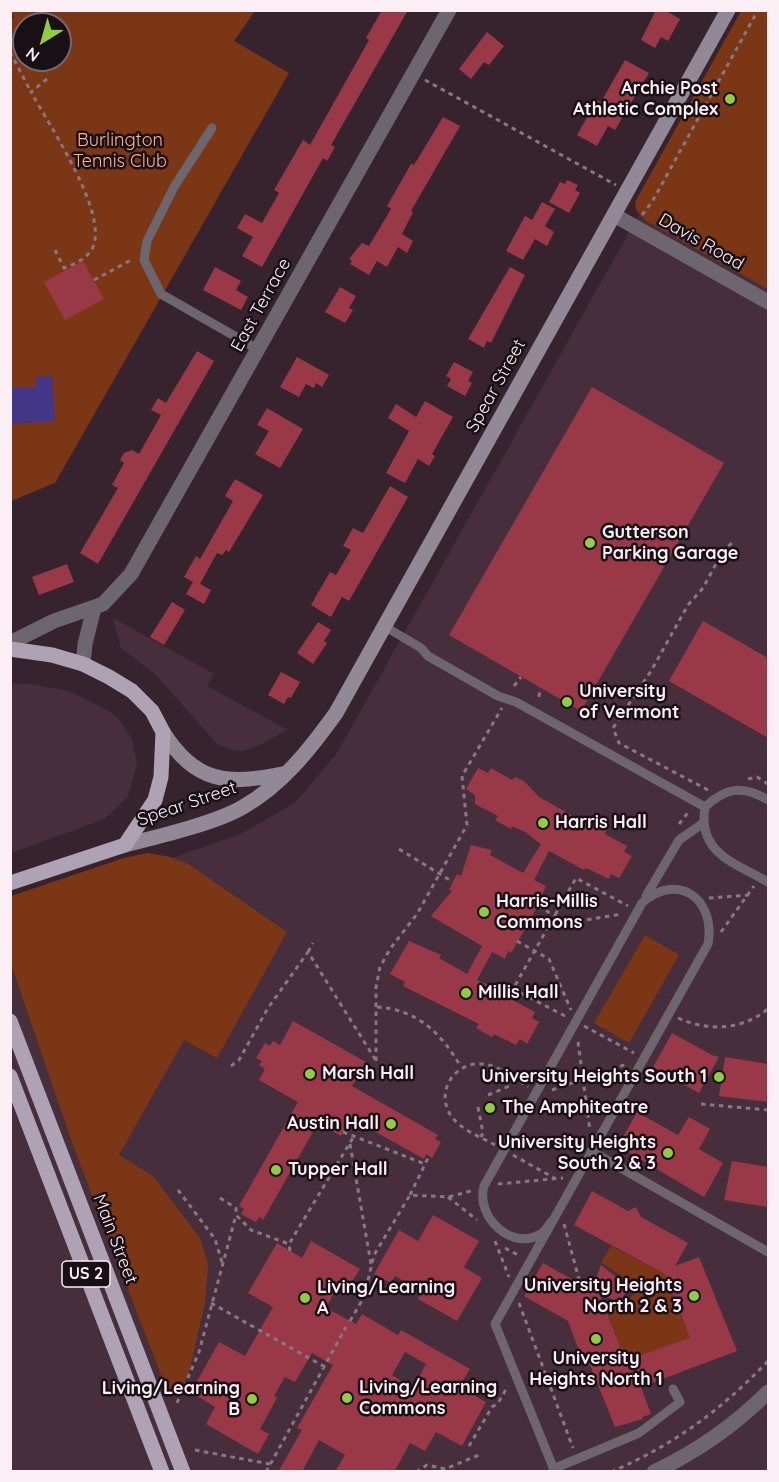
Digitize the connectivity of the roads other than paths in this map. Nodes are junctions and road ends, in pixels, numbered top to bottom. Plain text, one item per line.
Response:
1 (449, 10) edge
2 (728, 10) edge
3 (212, 128) dead end
4 (614, 215) junction
5 (768, 302) edge
6 (259, 350) junction
7 (94, 608) junction
8 (384, 626) junction
9 (10, 643) edge
10 (10, 649) edge
11 (83, 664) junction
12 (163, 732) junction
13 (288, 773) junction
14 (768, 800) edge
15 (705, 807) junction
16 (702, 824) junction
17 (125, 845) junction
18 (764, 879) edge
19 (10, 883) edge
20 (638, 901) junction
21 (10, 1022) edge
22 (10, 1076) edge
23 (591, 1151) junction
24 (551, 1222) junction
25 (768, 1252) edge
26 (673, 1389) dead end
27 (768, 1392) edge
28 (554, 1470) edge
29 (162, 1472) edge
30 (183, 1472) edge
31 (654, 1472) edge

1 - 6 street, East Terrace
2 - 4 main road, Spear Street
3 - 6 lane
4 - 5 street, Davis Road
4 - 8 main road, Spear Street
6 - 7 street, East Terrace
7 - 9 street, East Terrace
7 - 11 street
8 - 13 main road, Spear Street
8 - 15 lane
10 - 11 main road, Spear Street
11 - 12 main road, Spear Street
12 - 13 main road, Spear Street
12 - 17 main road, Spear Street
13 - 17 main road, Spear Street
14 - 15 lane
15 - 16 lane
16 - 18 lane
16 - 20 lane
17 - 19 main road, Spear Street
20 - 23 lane
20 - 24 lane
21 - 30 main road, Main Street / US 2
22 - 29 main road, US 2
23 - 24 lane
23 - 25 lane
24 - 28 lane
26 - 28 lane
27 - 31 street

